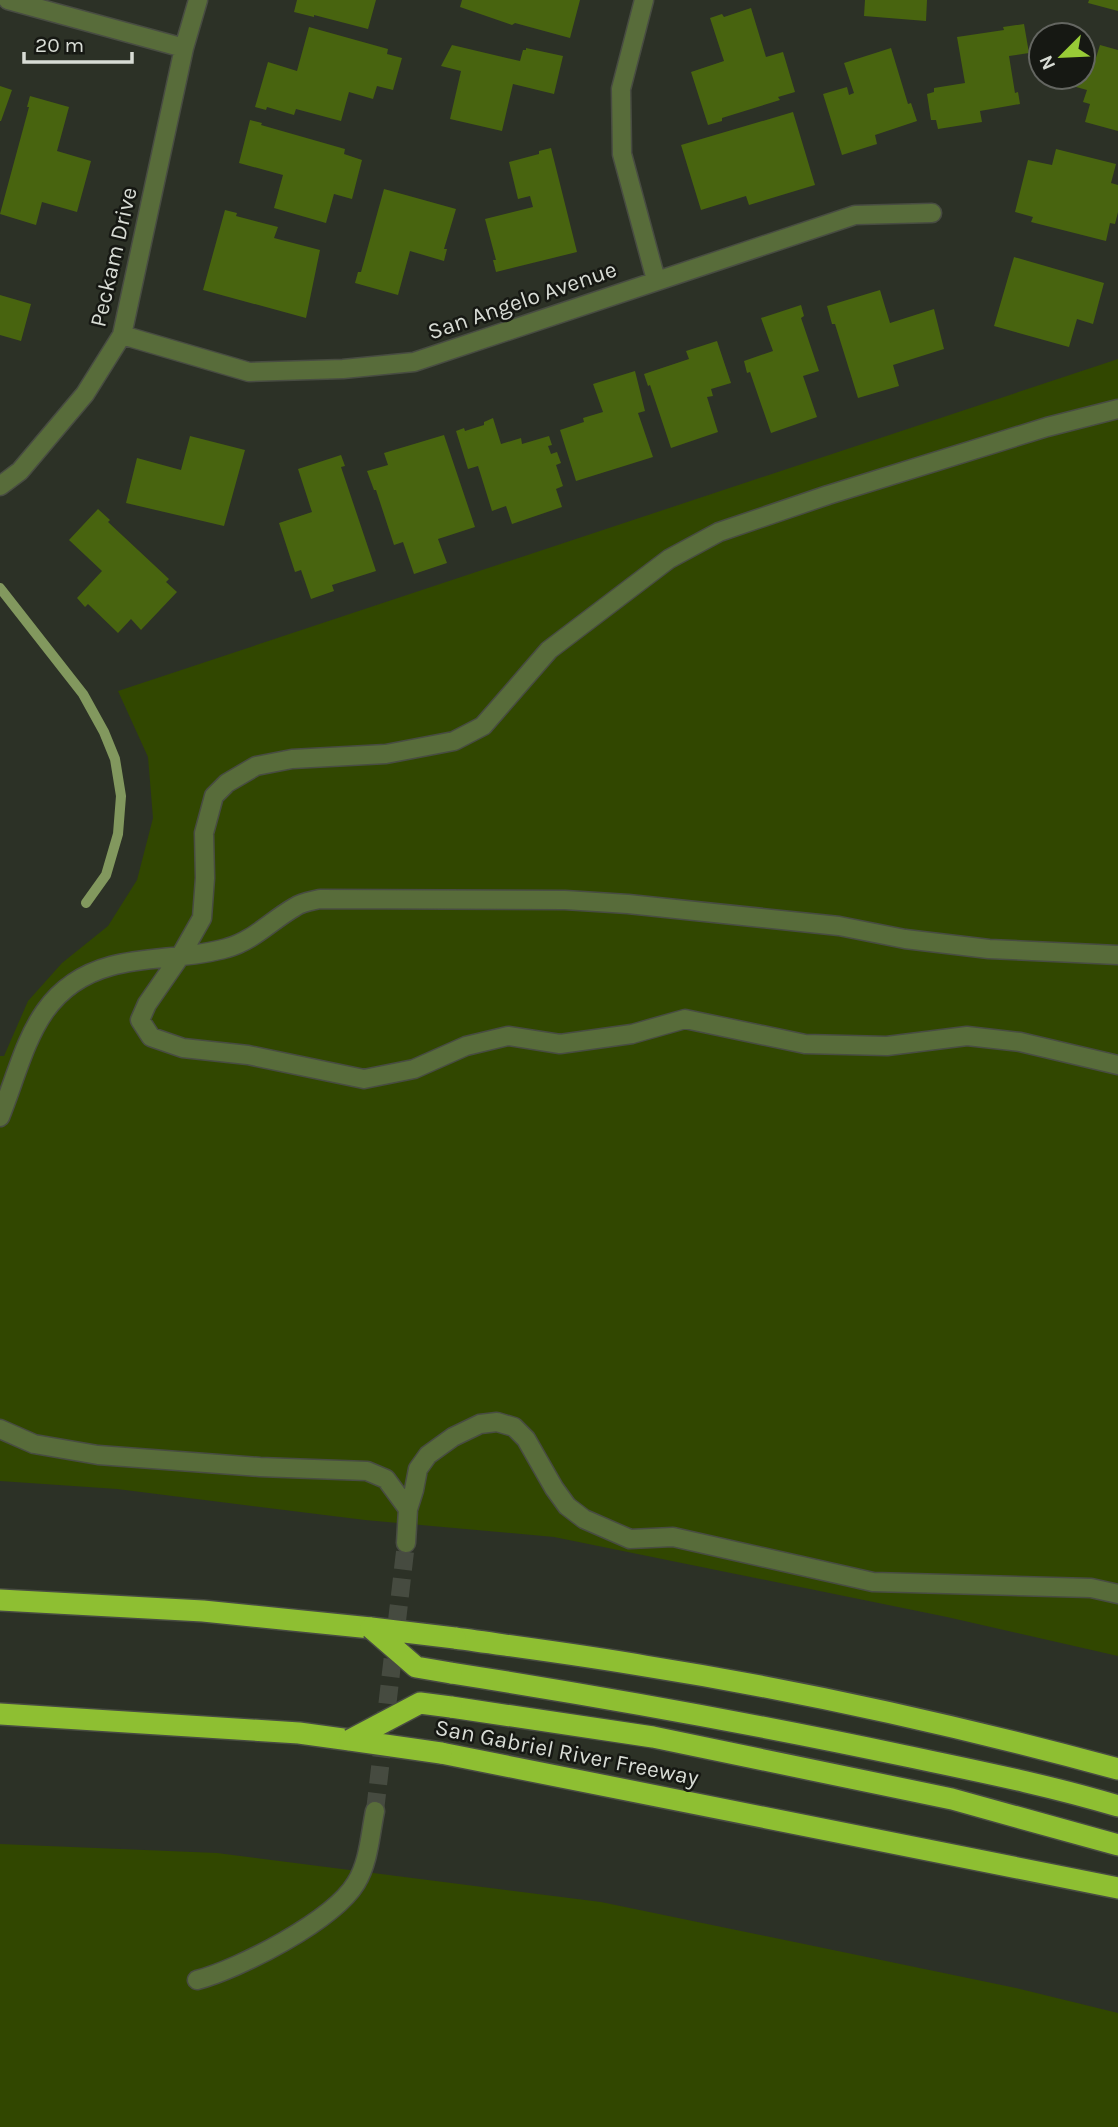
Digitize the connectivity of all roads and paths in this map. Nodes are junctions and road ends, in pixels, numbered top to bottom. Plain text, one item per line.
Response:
1 (8, 0) edge
2 (198, 0) edge
3 (644, 0) edge
4 (184, 48) junction
5 (932, 213) dead end
6 (656, 280) junction
7 (122, 335) junction
8 (1118, 409) edge
9 (0, 486) edge
10 (181, 955) junction
11 (1118, 955) edge
12 (1118, 1065) edge
13 (0, 1117) edge
14 (0, 1429) edge
15 (408, 1508) junction
16 (406, 1543) tunnel mouth
17 (1118, 1594) edge
18 (0, 1600) edge
19 (371, 1628) junction
20 (0, 1714) edge
21 (349, 1740) junction
22 (1118, 1769) edge
23 (1118, 1806) edge
24 (375, 1811) tunnel mouth
25 (1118, 1845) edge
26 (1118, 1888) edge
27 (197, 1980) dead end

1 - 4 street
2 - 4 street, Peckam Drive
3 - 6 street
4 - 7 street, Peckam Drive
5 - 6 street, San Angelo Avenue
6 - 7 street, San Angelo Avenue
7 - 9 street, Peckam Drive
8 - 10 street
10 - 11 street
10 - 12 street
10 - 13 street
14 - 15 street
15 - 16 street
15 - 17 street
18 - 19 highway
19 - 22 highway, bridge
19 - 23 highway, bridge
20 - 21 highway, San Gabriel River Freeway
21 - 25 highway, bridge
21 - 26 highway, San Gabriel River Freeway, bridge
24 - 27 street

